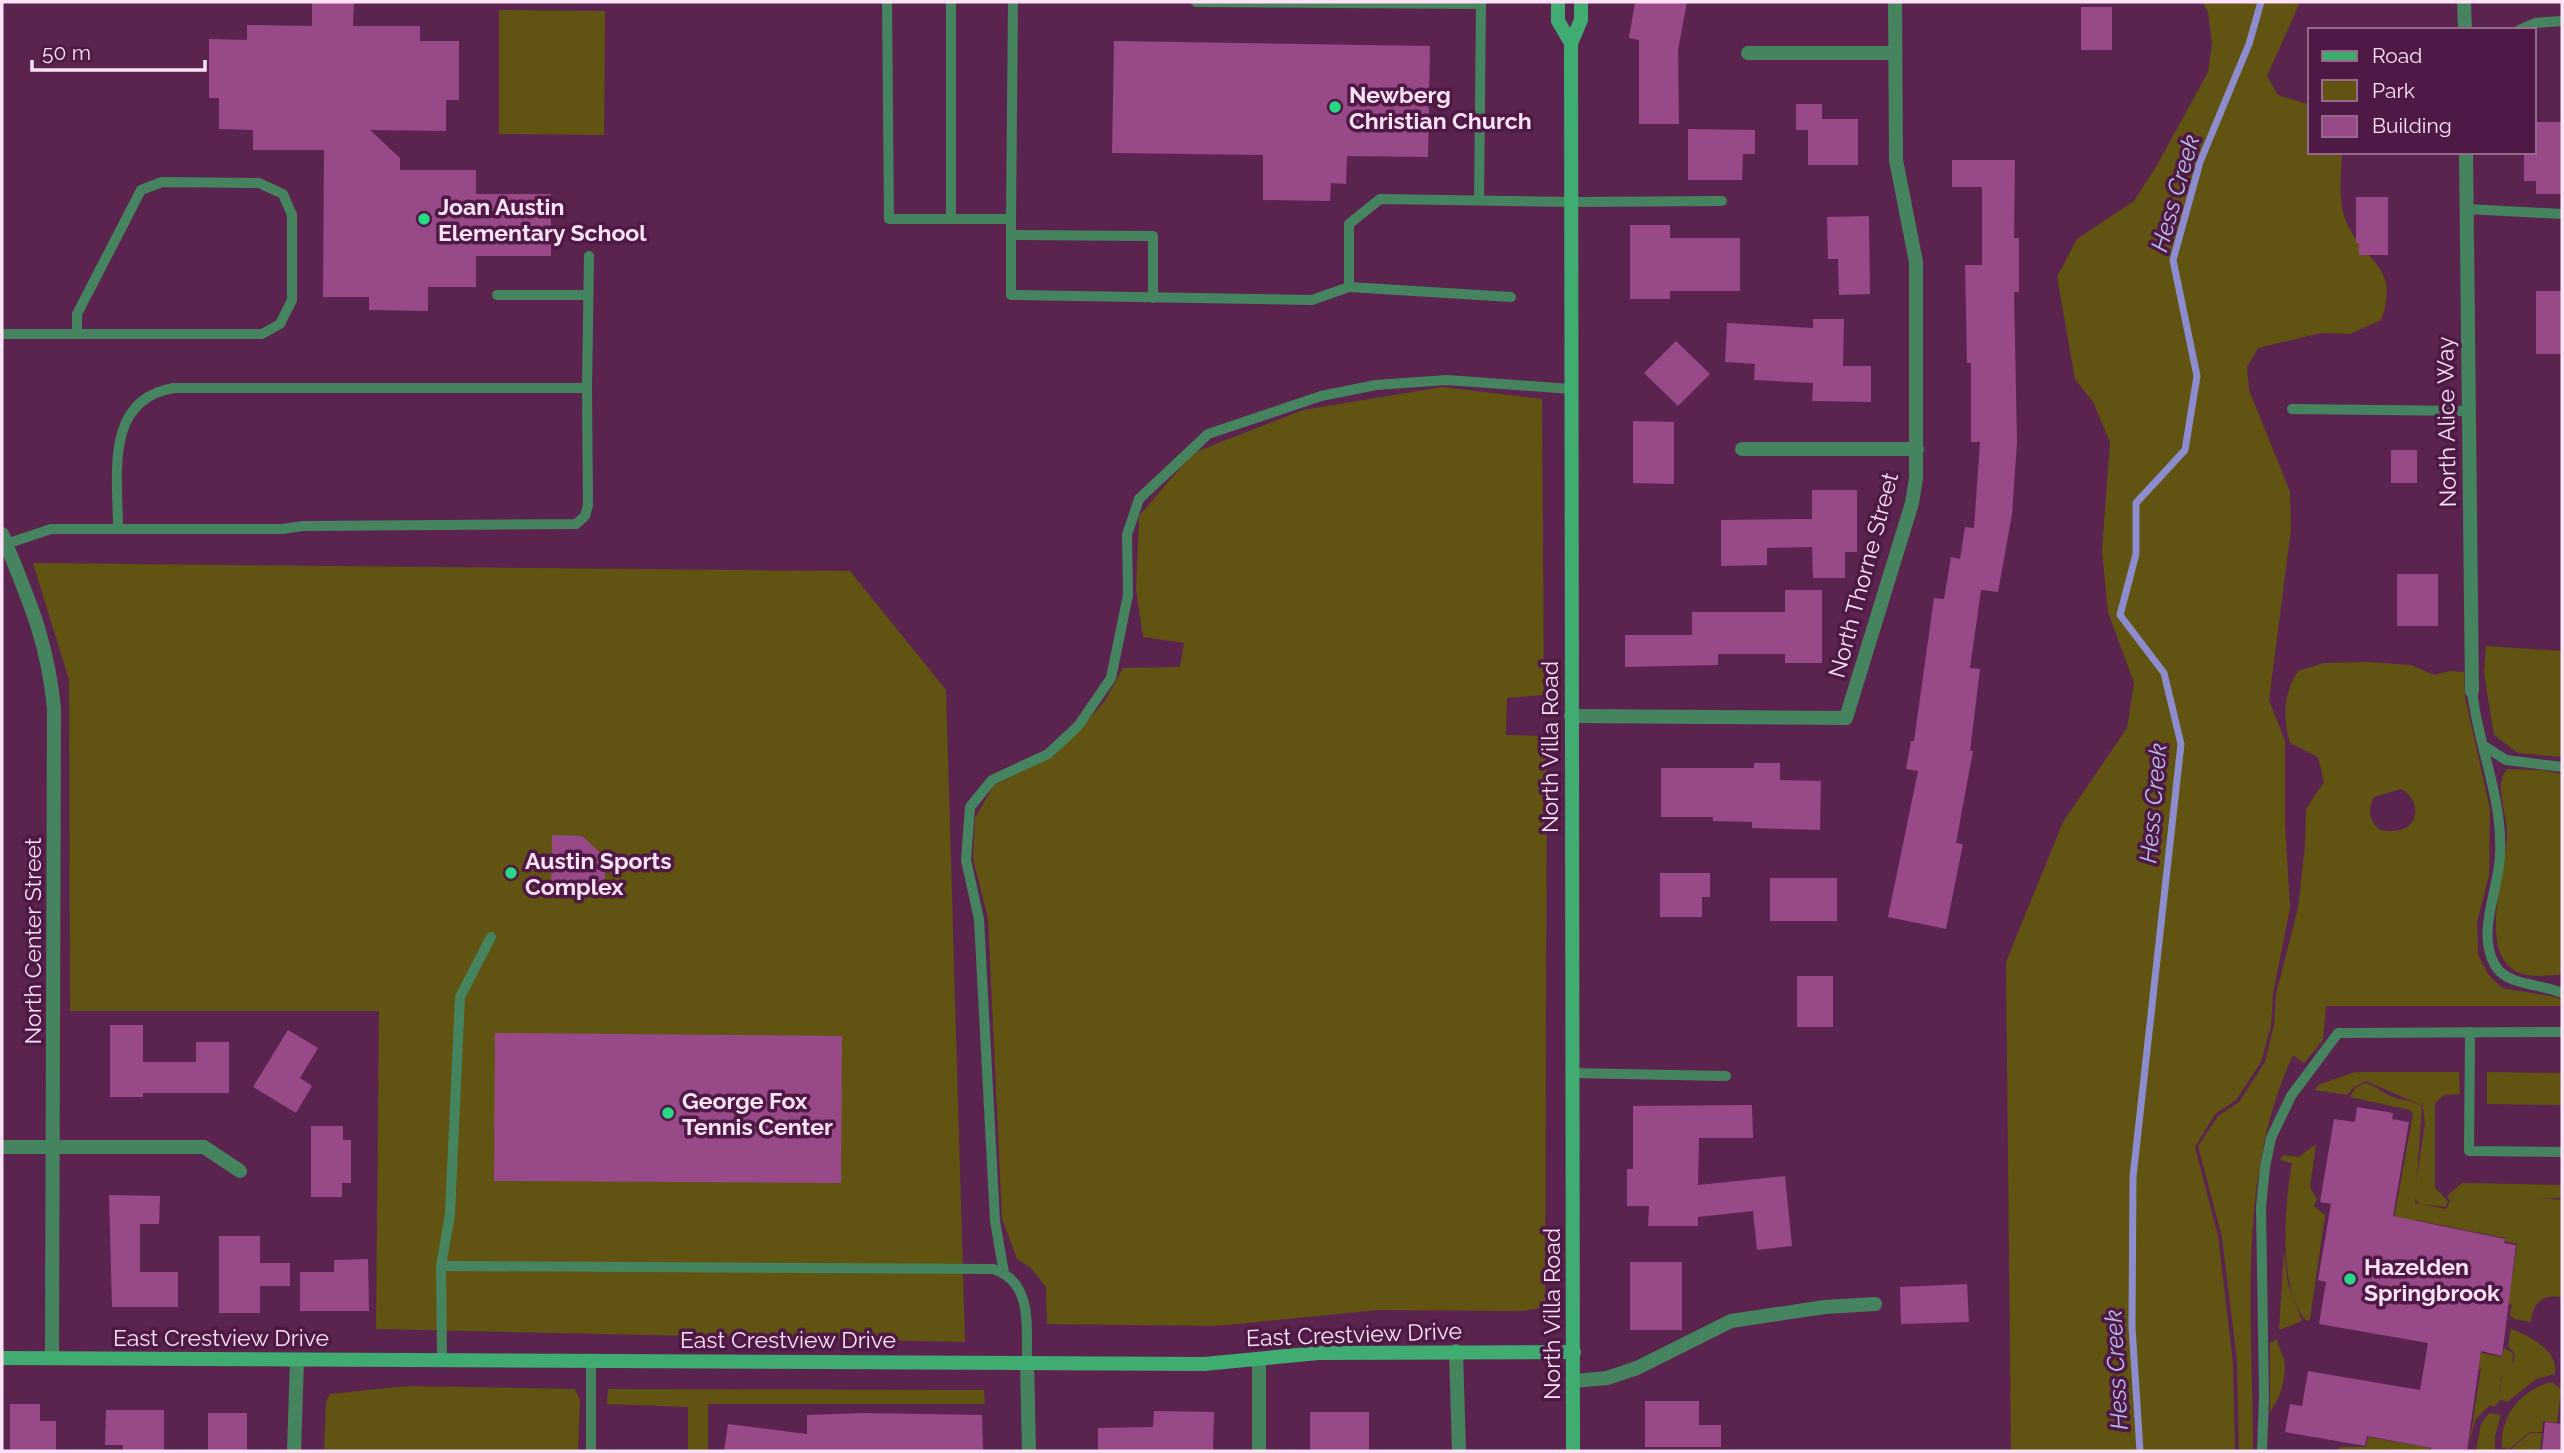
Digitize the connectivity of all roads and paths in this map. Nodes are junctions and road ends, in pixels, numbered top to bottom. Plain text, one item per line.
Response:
1 (887, 2) edge
2 (951, 2) edge
3 (1013, 2) edge
4 (1196, 2) edge
5 (1558, 2) edge
6 (1581, 2) edge
7 (1895, 2) edge
8 (2464, 2) edge
9 (2562, 20) edge
10 (2465, 28) edge
11 (2524, 28) edge
12 (1571, 43) junction
13 (1748, 53) dead end
14 (1895, 53) junction
15 (2466, 154) edge
16 (1479, 201) junction
17 (1722, 201) dead end
18 (1571, 202) junction
19 (2467, 209) junction
20 (2562, 214) edge
21 (951, 219) junction
22 (1011, 219) junction
23 (1011, 235) junction
24 (589, 256) dead end
25 (1349, 287) junction
26 (497, 295) dead end
27 (588, 295) junction
28 (1511, 297) dead end
29 (1153, 298) junction
30 (2, 334) edge
31 (77, 334) junction
32 (587, 388) junction
33 (1571, 389) junction
34 (2292, 409) dead end
35 (2469, 411) junction
36 (1742, 449) dead end
37 (1917, 449) junction
38 (118, 529) junction
39 (4, 539) edge
40 (2472, 691) joint
41 (1571, 716) junction
42 (2484, 746) junction
43 (2562, 767) edge
44 (491, 937) dead end
45 (2562, 993) edge
46 (2470, 1032) junction
47 (2562, 1032) edge
48 (1571, 1073) junction
49 (1726, 1076) dead end
50 (2, 1147) edge
51 (54, 1147) junction
52 (2562, 1152) edge
53 (240, 1171) dead end
54 (441, 1266) junction
55 (1004, 1273) junction
56 (1875, 1304) dead end
57 (1456, 1352) junction
58 (1574, 1352) junction
59 (52, 1358) junction
60 (2, 1359) edge
61 (1259, 1359) junction
62 (442, 1360) junction
63 (591, 1361) junction
64 (297, 1362) junction
65 (1027, 1363) junction
66 (1574, 1381) junction
67 (294, 1451) edge
68 (591, 1451) edge
69 (1029, 1451) edge
70 (1259, 1451) edge
71 (1459, 1451) edge
72 (1573, 1451) edge
73 (2262, 1451) edge

1 - 21 lane
2 - 21 lane
3 - 22 lane
4 - 16 lane
5 - 12 street, North Villa Road
6 - 12 street, North Villa Road
7 - 14 street, North Thorne Street
8 - 10 street
9 - 11 lane
12 - 18 street, North Villa Road
13 - 14 street
14 - 37 street, North Thorne Street
15 - 19 street, North Alice Way
16 - 18 lane
16 - 25 lane
17 - 18 lane
18 - 33 street, North Villa Road
19 - 20 lane
19 - 35 street, North Alice Way
21 - 22 lane
22 - 23 lane
23 - 29 lane
23 - 29 lane
24 - 27 lane
25 - 28 lane
25 - 29 lane
26 - 27 lane
27 - 32 lane
30 - 31 lane
31 - 31 lane
32 - 38 lane
32 - 38 lane
33 - 41 street, North Villa Road
33 - 55 lane
34 - 35 lane
35 - 40 street, North Alice Way
36 - 37 street
37 - 41 street, North Thorne Street
38 - 39 lane
39 - 51 street, North Center Street
40 - 42 lane
41 - 48 street, North Villa Road
42 - 43 lane
42 - 45 lane
44 - 54 lane
46 - 47 lane
46 - 52 lane
46 - 73 lane
48 - 49 lane
48 - 58 street, North Villa Road
50 - 51 street
51 - 53 street
51 - 59 street, North Center Street
54 - 55 lane
54 - 62 lane
55 - 65 lane
56 - 66 street
57 - 58 street, East Crestview Drive
57 - 61 street, East Crestview Drive
57 - 71 street
58 - 66 street, North Villa Road
59 - 60 street, East Crestview Drive
59 - 64 street, East Crestview Drive
61 - 65 street, East Crestview Drive
61 - 70 street
62 - 63 street, East Crestview Drive
62 - 64 street, East Crestview Drive
63 - 65 street, East Crestview Drive
63 - 68 lane
64 - 67 street
65 - 69 street
66 - 72 street, North Villa Road

